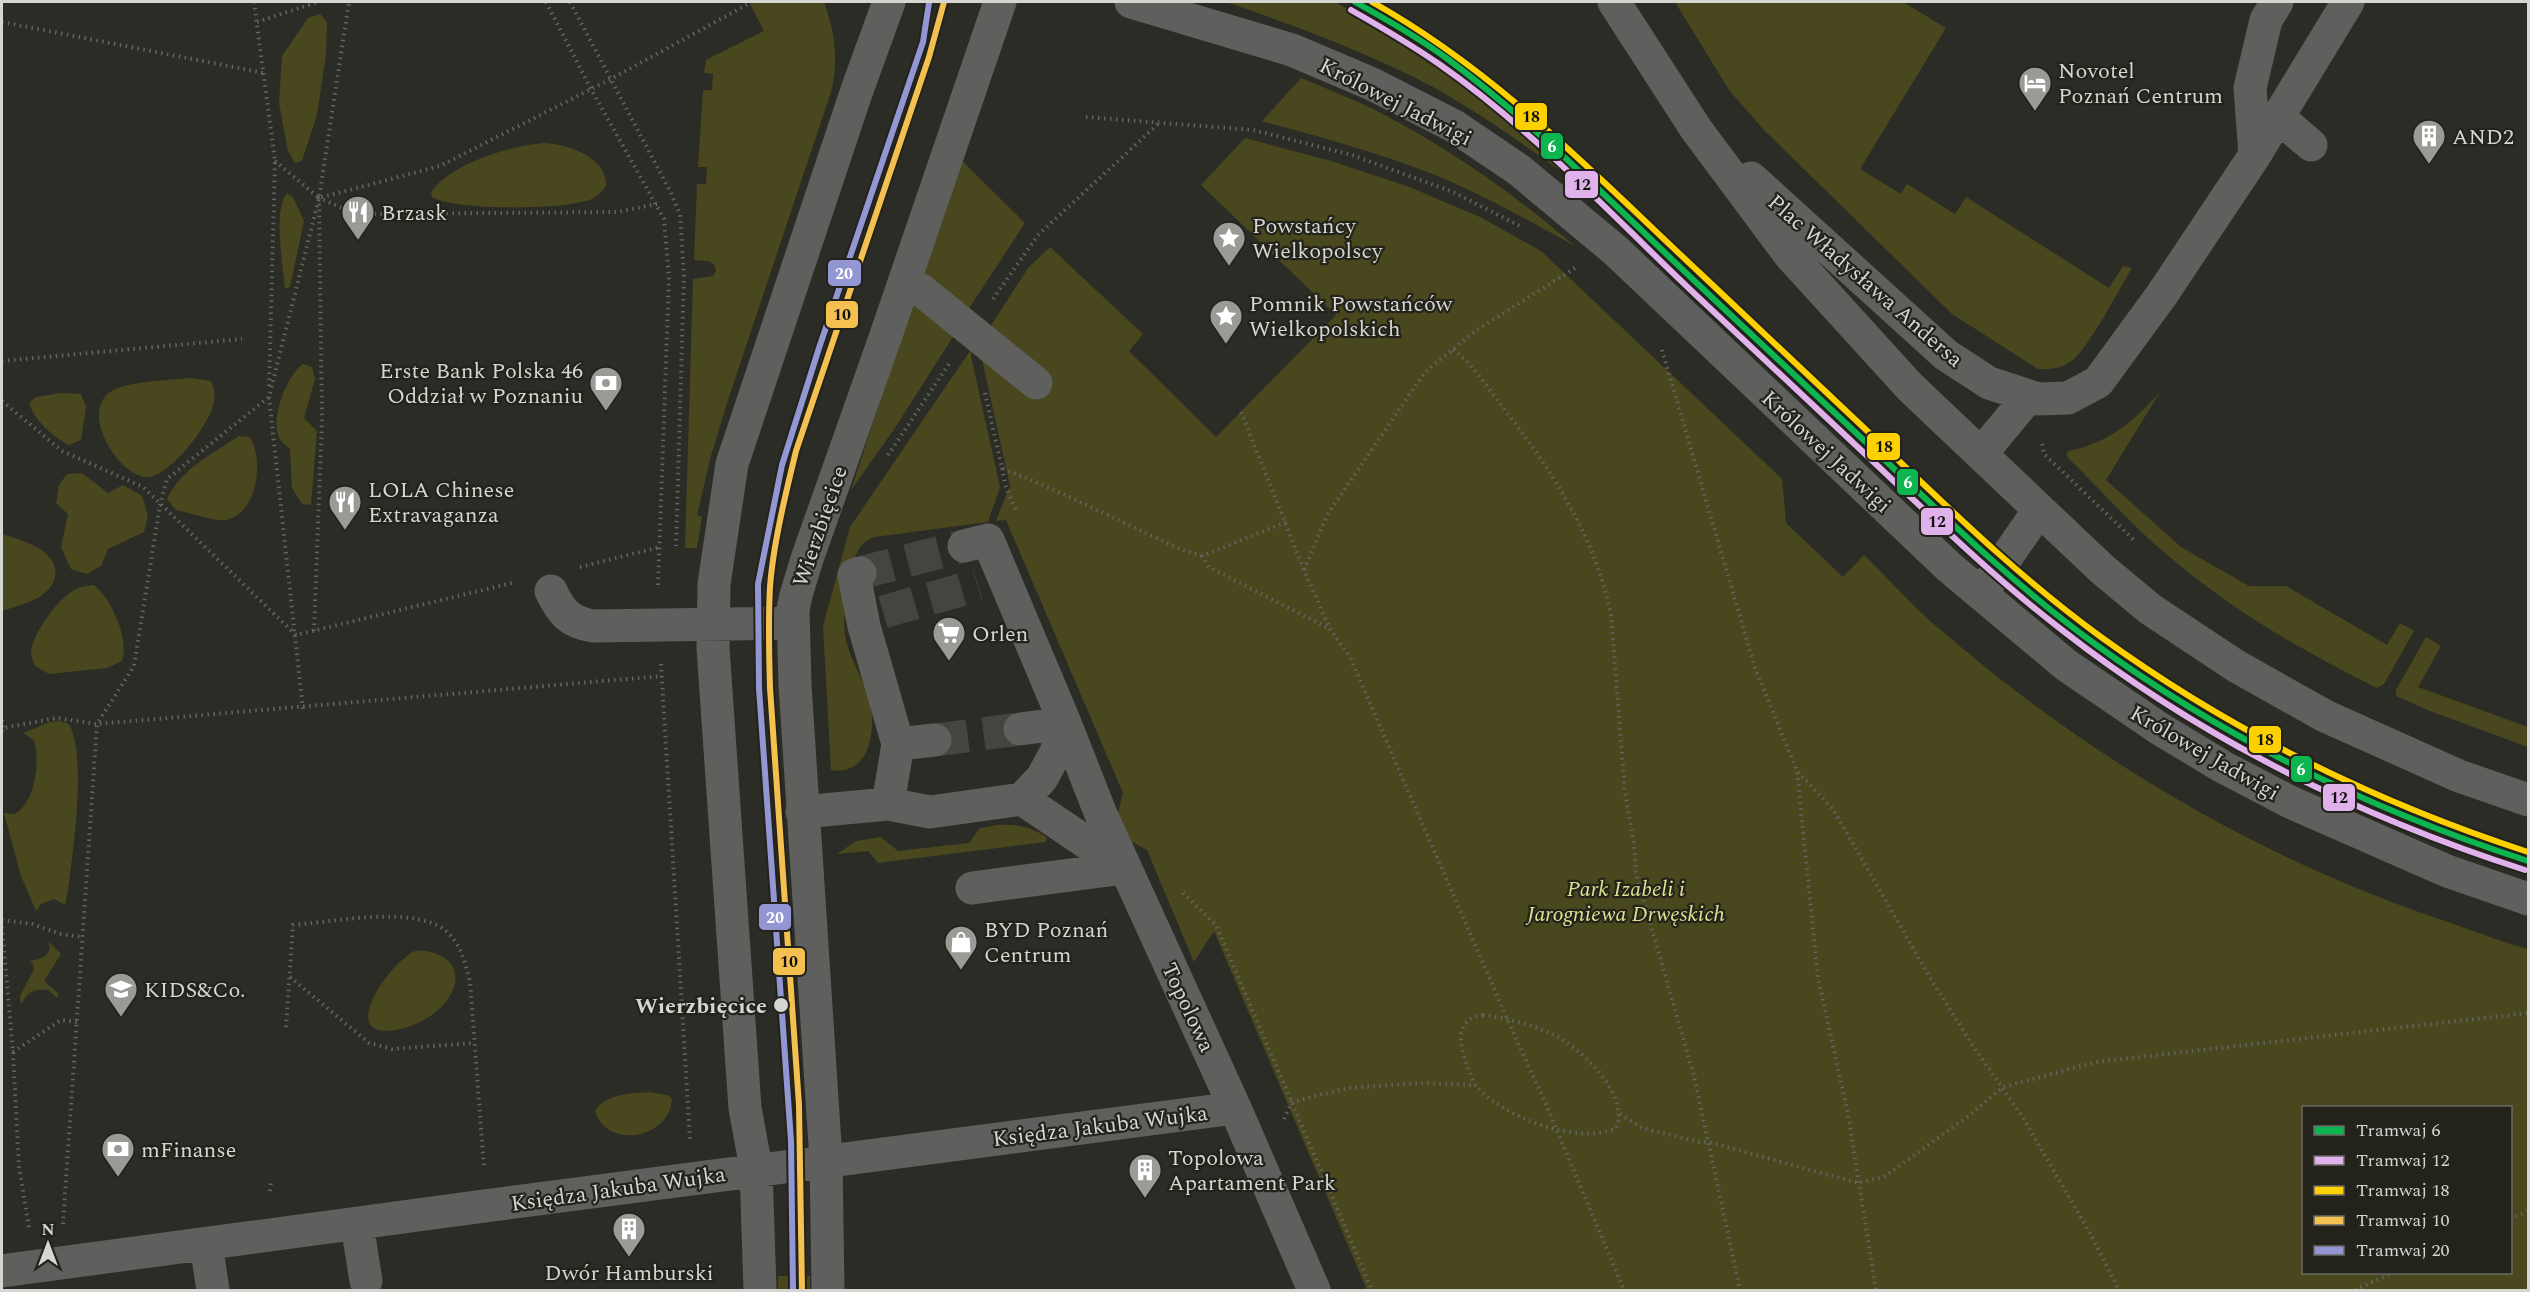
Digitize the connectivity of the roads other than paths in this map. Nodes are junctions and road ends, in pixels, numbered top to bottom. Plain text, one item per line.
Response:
1 (889, 2) edge
2 (999, 2) edge
3 (1131, 2) edge
4 (1614, 2) edge
5 (2277, 2) edge
6 (2348, 2) edge
7 (2277, 116) junction
8 (1696, 129) junction
9 (2311, 145) dead end
10 (2255, 155) junction
11 (904, 282) junction
12 (1036, 383) dead end
13 (2029, 396) junction
14 (1981, 454) junction
15 (2040, 510) junction
16 (964, 546) tunnel mouth
17 (860, 573) dead end
18 (536, 586) road end
19 (1981, 594) junction
20 (713, 623) junction
21 (792, 623) junction
22 (1065, 723) junction
23 (1020, 729) tunnel mouth
24 (935, 740) tunnel mouth
25 (898, 744) junction
26 (1022, 799) junction
27 (2529, 800) edge
28 (888, 804) junction
29 (802, 812) junction
30 (1124, 868) junction
31 (972, 888) dead end
32 (2529, 899) edge
33 (1235, 1108) junction
34 (826, 1160) junction
35 (756, 1168) junction
36 (357, 1224) junction
37 (206, 1244) junction
38 (2, 1271) edge
39 (366, 1281) dead end
40 (213, 1290) edge
41 (760, 1290) edge
42 (828, 1290) edge
43 (1314, 1290) edge

1 - 20 street
2 - 11 street, Wierzbięcice
3 - 19 street, Królowej Jadwigi
4 - 8 street
5 - 10 street
6 - 7 street, Plac Władysława Andersa
7 - 9 street
7 - 10 street, Plac Władysława Andersa
8 - 13 street, Plac Władysława Andersa
8 - 14 street
10 - 13 street, Plac Władysława Andersa
11 - 12 street
11 - 21 street, Wierzbięcice
13 - 14 street
14 - 15 street
15 - 19 street
15 - 27 street
16 - 22 street, Topolowa
17 - 25 street
18 - 20 street
19 - 32 street, Królowej Jadwigi
20 - 21 street
20 - 35 street
21 - 29 street, Wierzbięcice
22 - 23 street
22 - 26 street
22 - 30 street, Topolowa
24 - 25 street
25 - 28 street
26 - 28 street
26 - 30 street
28 - 29 street
29 - 34 street, Wierzbięcice
30 - 31 street
30 - 33 street, Topolowa
33 - 34 street, Księdza Jakuba Wujka
33 - 43 street, Topolowa
34 - 35 street, Księdza Jakuba Wujka
34 - 42 street, Wierzbięcice
35 - 36 street, Księdza Jakuba Wujka
35 - 41 street
36 - 37 street, Księdza Jakuba Wujka
36 - 39 street
37 - 38 street, Księdza Jakuba Wujka
37 - 40 street

